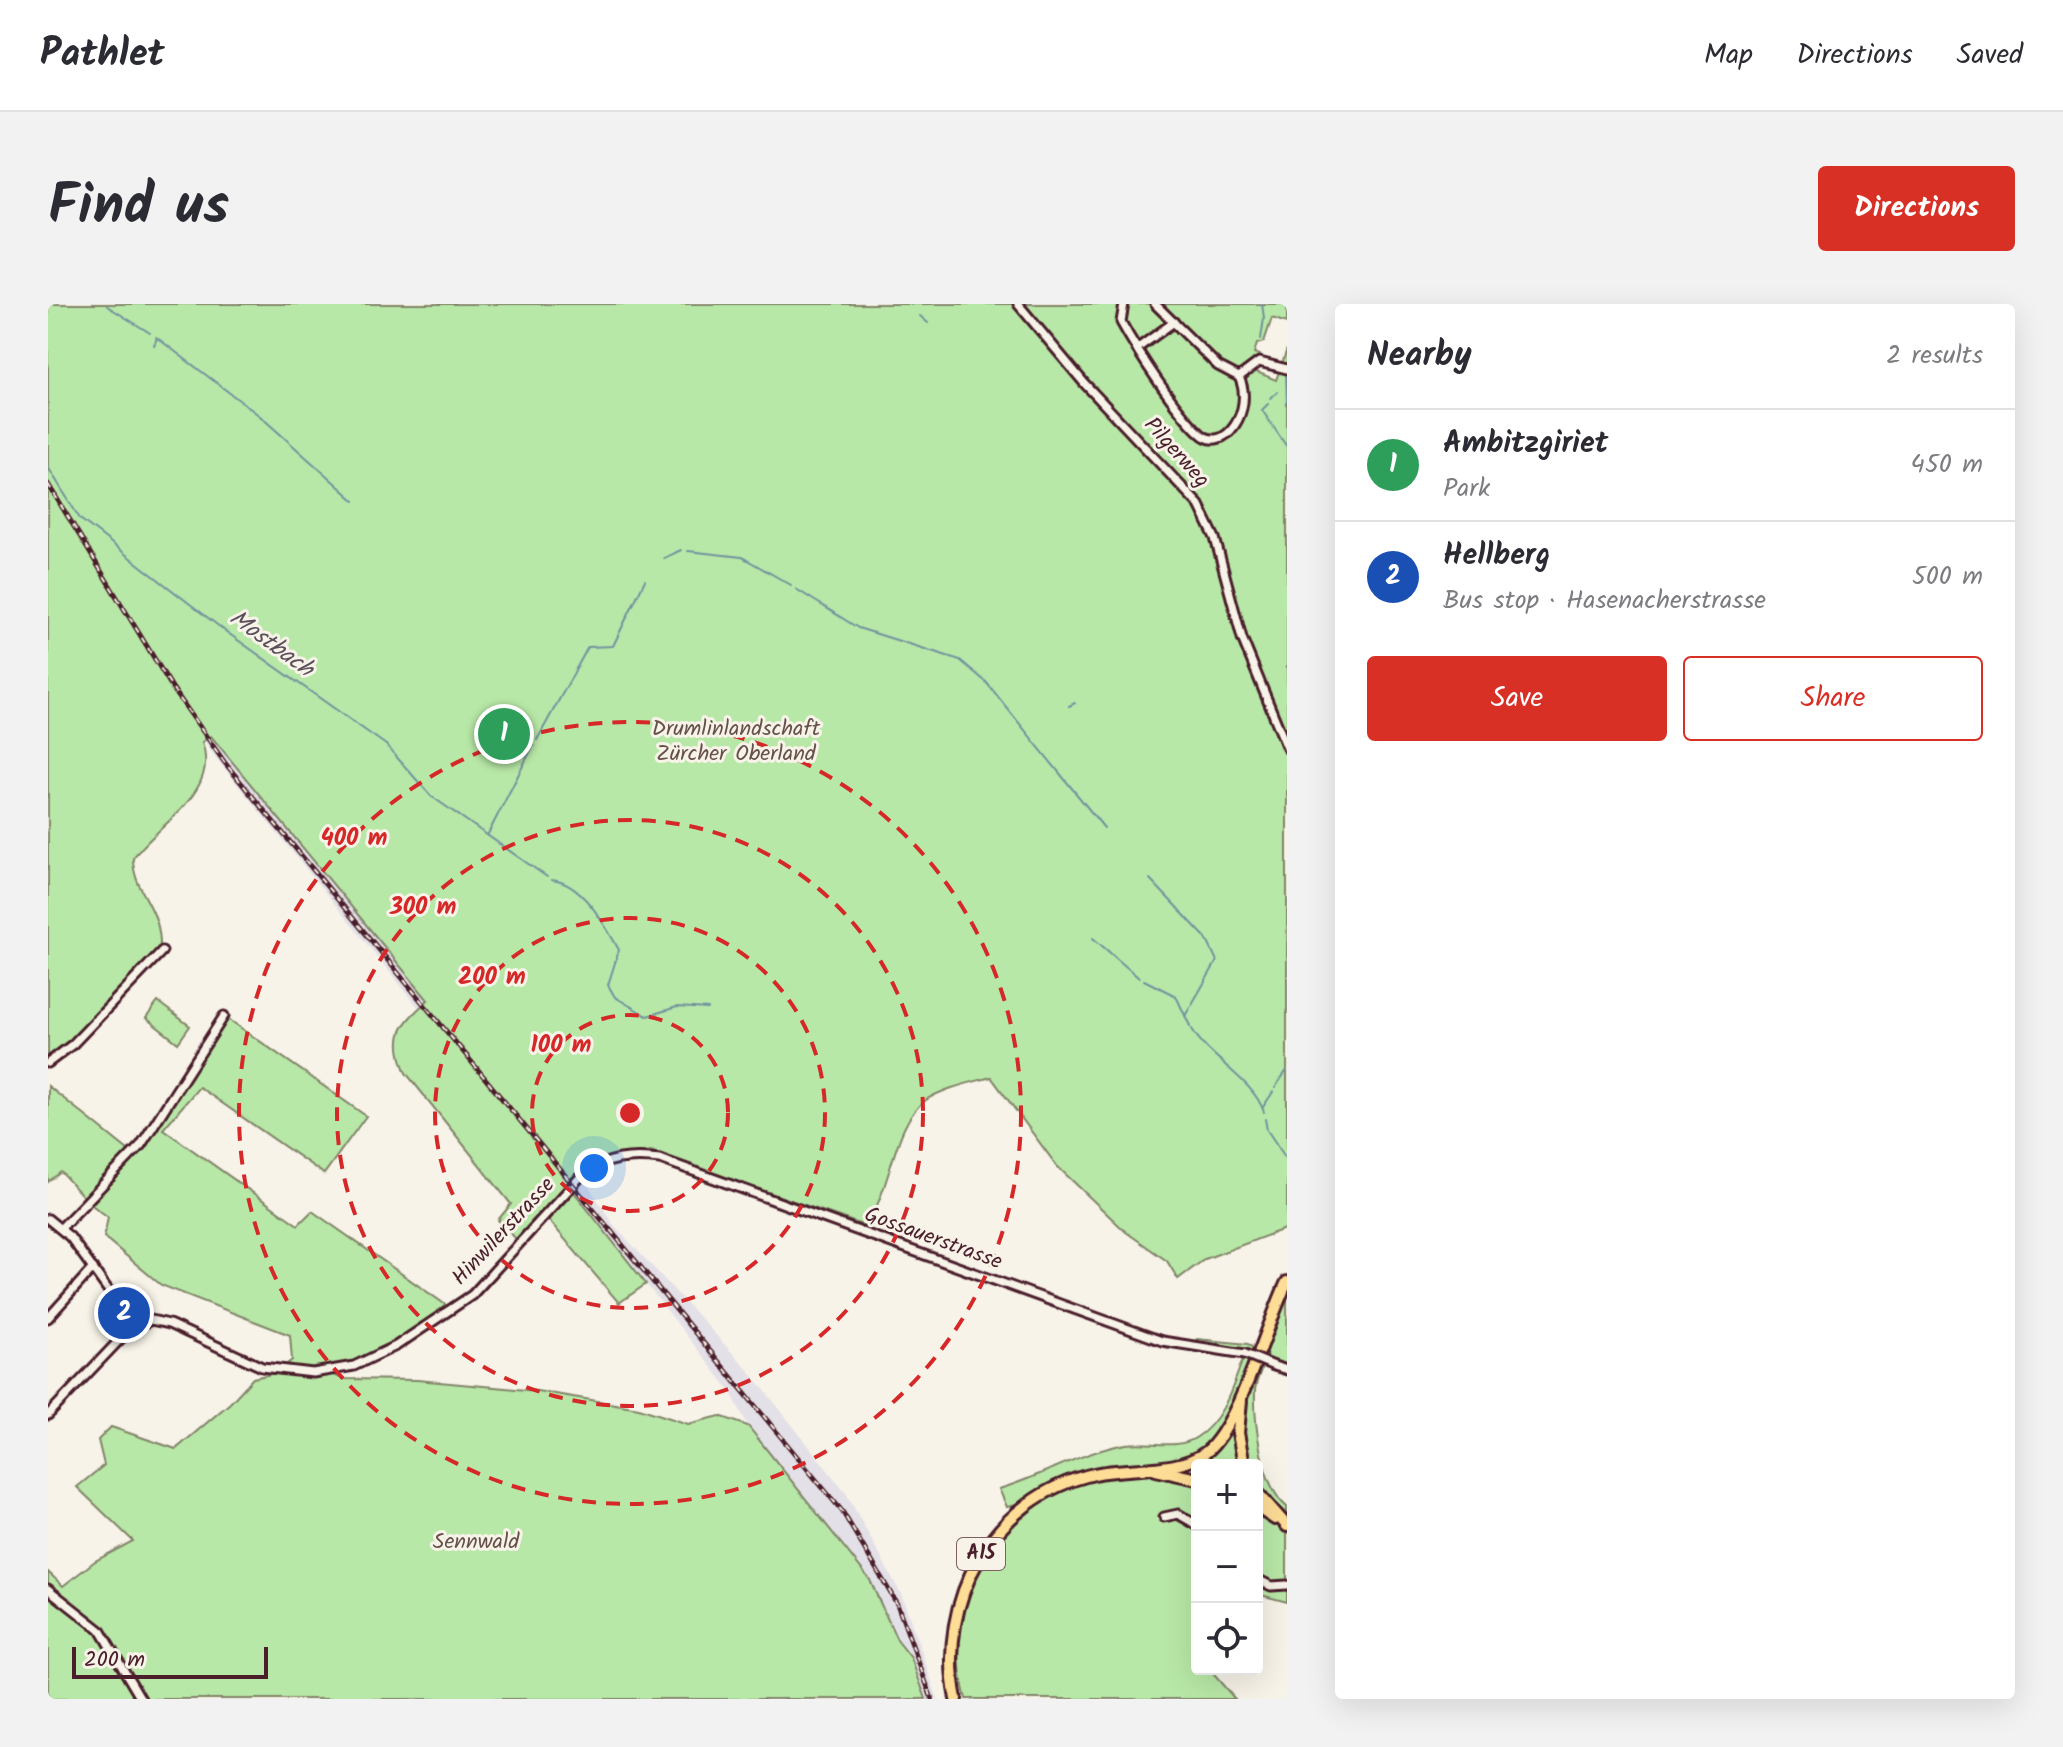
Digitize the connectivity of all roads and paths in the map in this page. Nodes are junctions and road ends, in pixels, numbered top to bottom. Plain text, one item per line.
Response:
1 (1018, 304) edge
2 (1124, 304) edge
3 (1155, 304) edge
4 (1174, 322) junction
5 (1138, 348) junction
6 (1287, 369) edge
7 (1239, 377) junction
8 (1287, 748) edge
9 (162, 951) dead end
10 (224, 1016) dead end
11 (48, 1063) edge
12 (573, 1183) joint
13 (48, 1219) edge
14 (61, 1228) junction
15 (93, 1268) junction
16 (1287, 1282) edge
17 (48, 1318) edge
18 (139, 1323) junction
19 (1287, 1370) edge
20 (1245, 1384) junction
21 (48, 1415) edge
22 (1243, 1459) edge
23 (1122, 1469) junction
24 (1191, 1478) edge
25 (1263, 1499) edge
26 (1263, 1511) edge
27 (1164, 1517) dead end
28 (1191, 1522) edge
29 (1287, 1526) edge
30 (1263, 1582) edge
31 (1287, 1585) edge
32 (48, 1589) edge
33 (141, 1699) edge
34 (956, 1699) edge

1 - 8 street, Pilgerweg
2 - 5 street
3 - 4 street
4 - 5 street
4 - 7 street
5 - 7 street
6 - 7 street
9 - 11 street
10 - 14 street
12 - 18 street, Hinwilerstrasse
12 - 19 street, Gossauerstrasse, bridge
13 - 14 street
14 - 15 street
15 - 17 street
15 - 18 street
16 - 20 highway, A15
18 - 21 street
20 - 22 highway, A15
20 - 23 highway, A15
23 - 24 highway, A15
23 - 34 highway, A15
25 - 29 highway
26 - 29 highway
27 - 28 street
30 - 31 street
32 - 33 street

